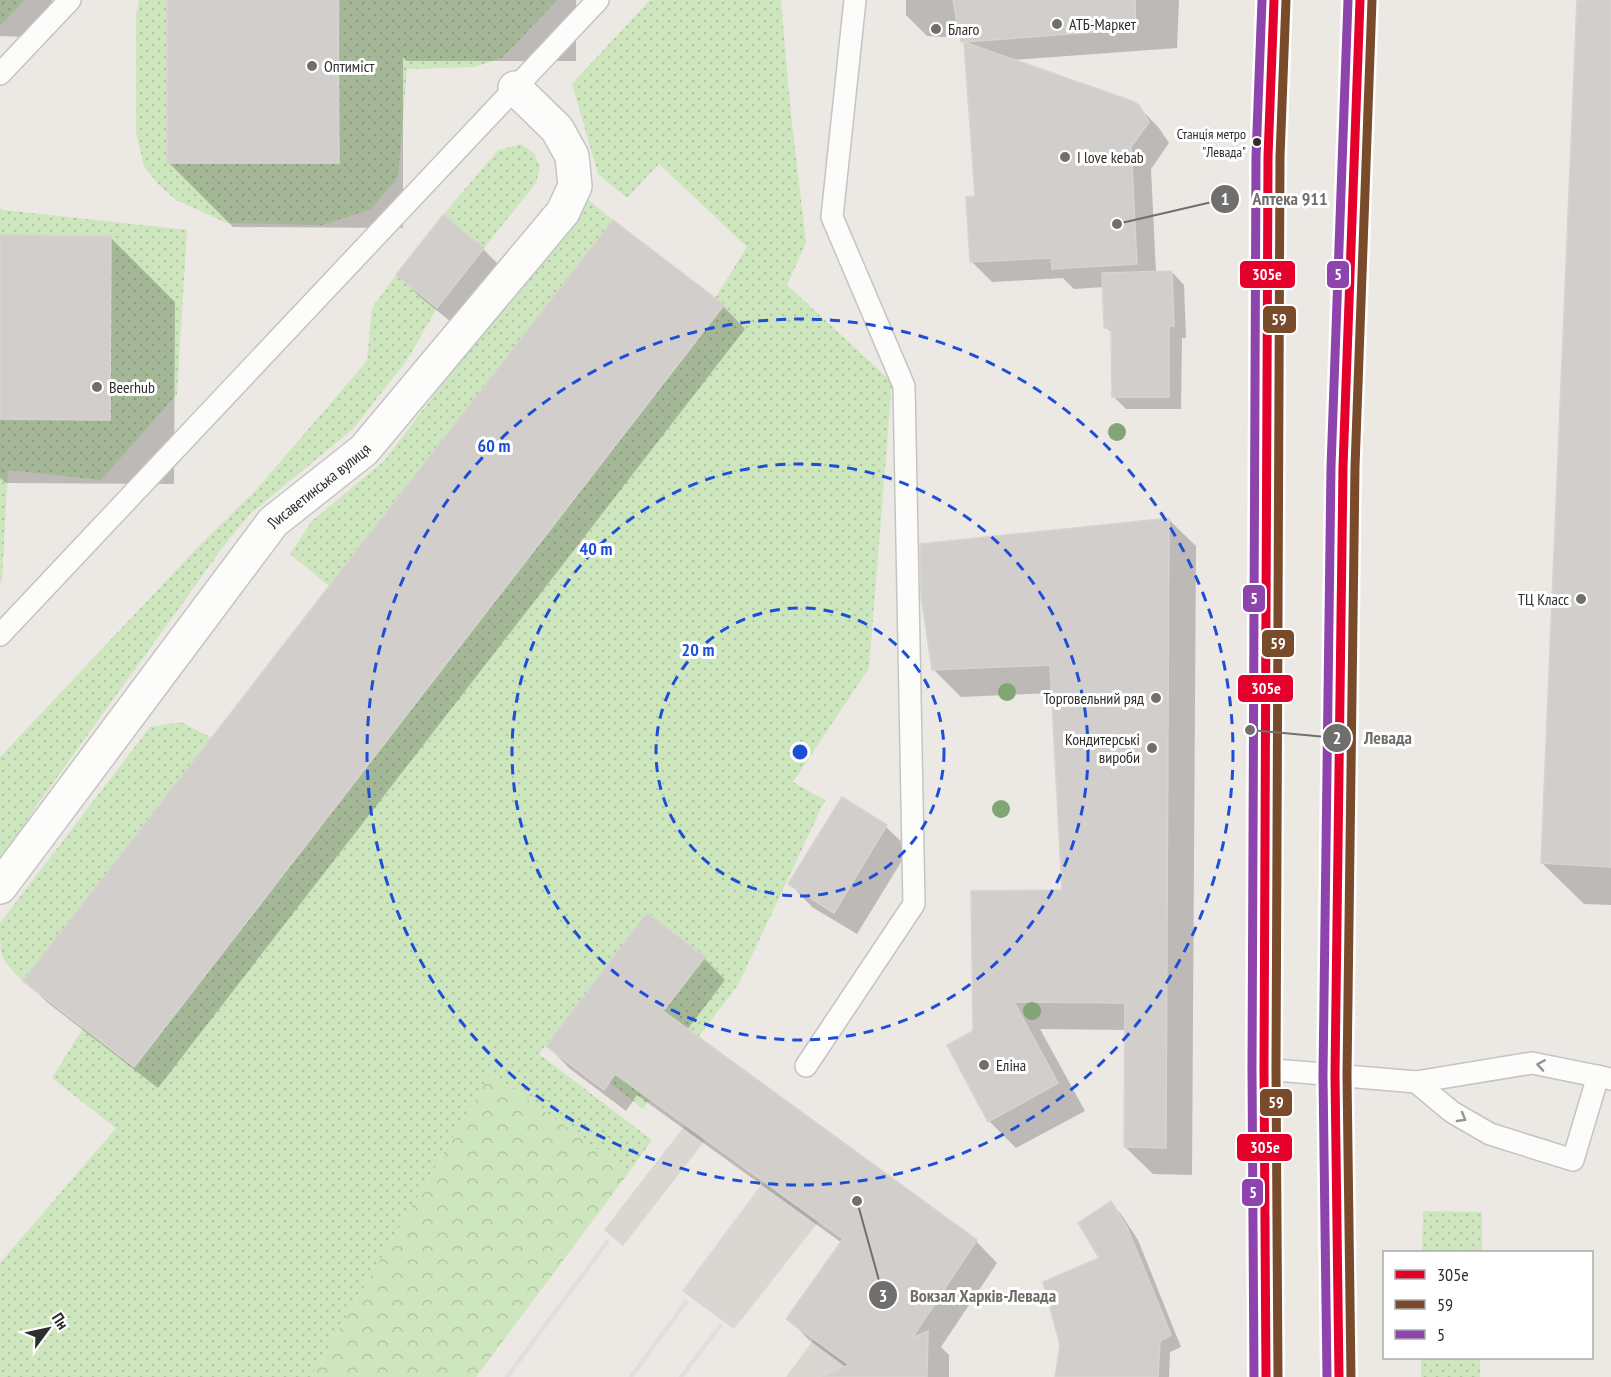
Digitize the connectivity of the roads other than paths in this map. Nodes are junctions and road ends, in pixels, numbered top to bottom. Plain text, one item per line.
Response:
1 (70, 0) edge
2 (598, 0) edge
3 (855, 0) edge
4 (1275, 0) edge
5 (1360, 0) edge
6 (0, 74) edge
7 (515, 88) junction
8 (0, 635) edge
9 (0, 887) edge
10 (806, 1066) dead end
11 (1264, 1069) junction
12 (1335, 1075) junction
13 (1605, 1077) edge
14 (1416, 1082) junction
15 (1266, 1377) edge
16 (1339, 1377) edge

1 - 6 lane
2 - 7 lane
3 - 10 lane
4 - 11 main road
5 - 12 main road
7 - 8 lane
7 - 9 street, Лисаветинська вулиця
11 - 12 lane
11 - 15 main road
12 - 14 lane
12 - 16 main road
13 -> 14 lane
14 -> 13 lane

